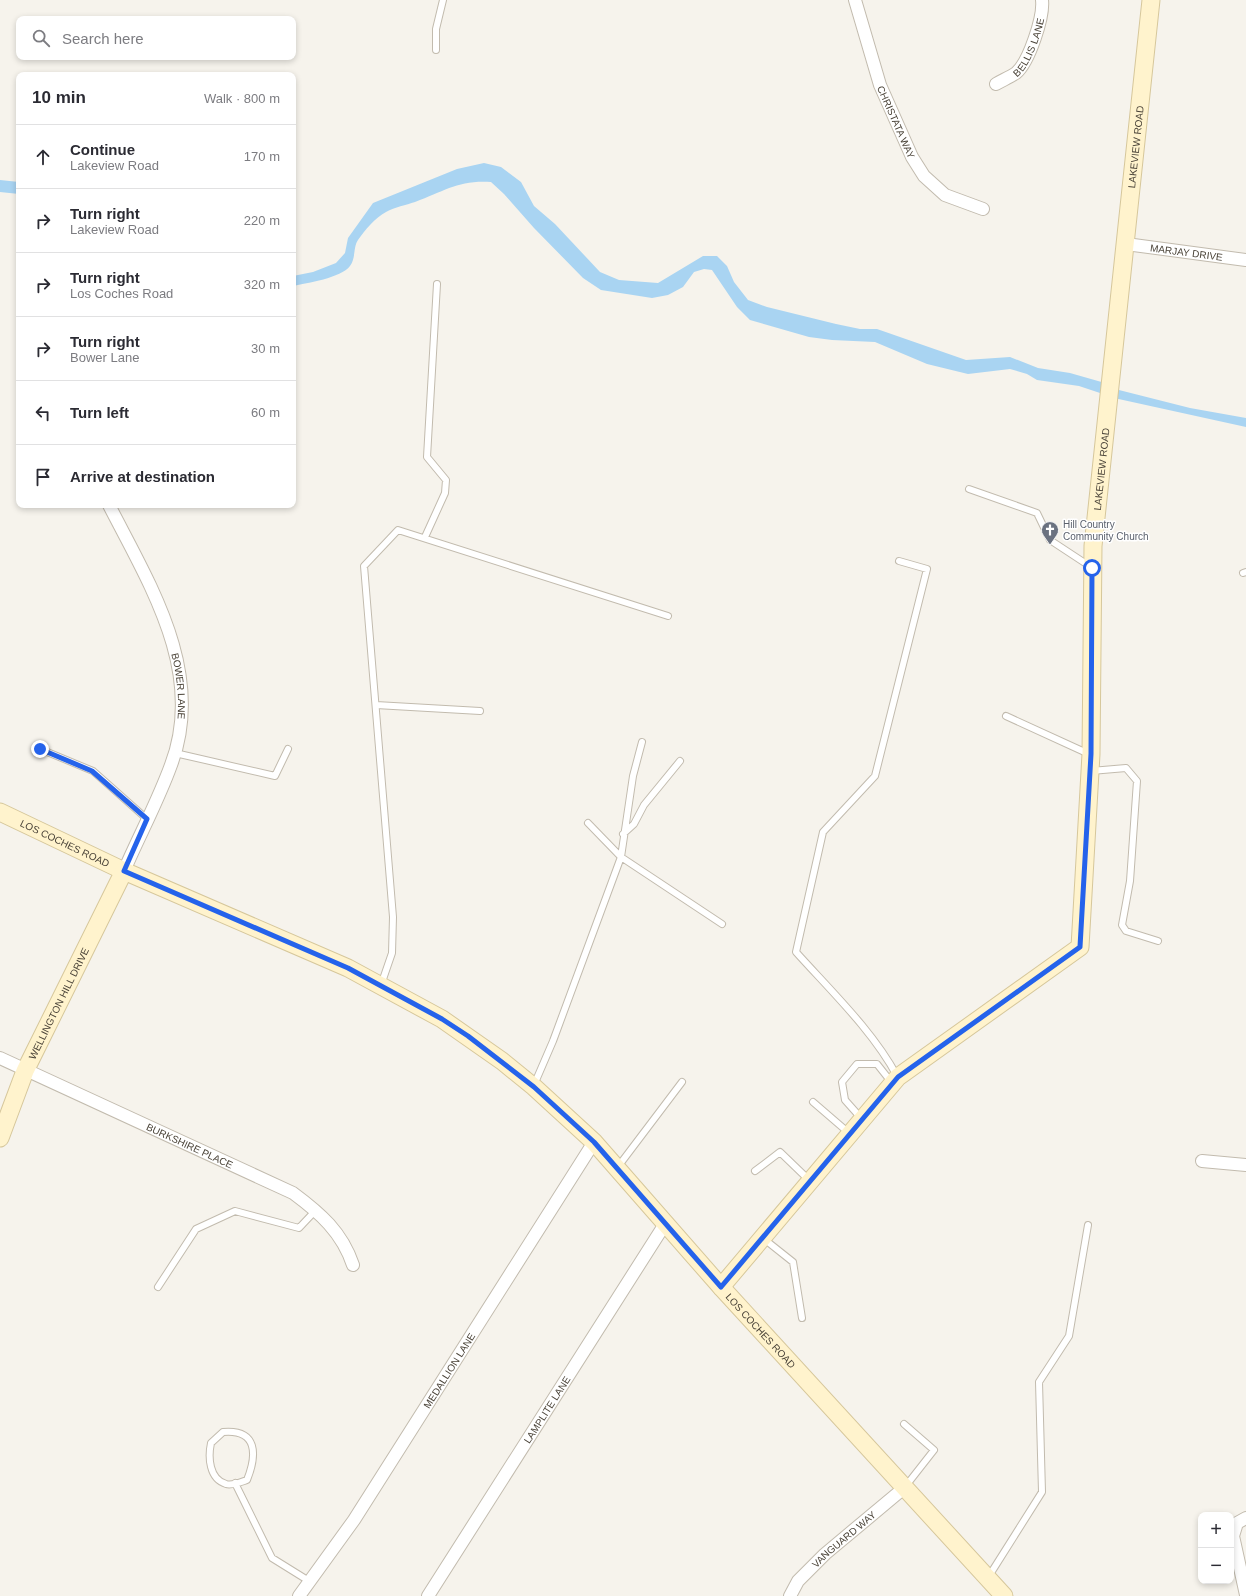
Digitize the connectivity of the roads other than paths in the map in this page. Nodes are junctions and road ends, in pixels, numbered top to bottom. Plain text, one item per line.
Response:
1 (443, 0) edge
2 (855, 0) edge
3 (1042, 0) edge
4 (1151, 0) edge
5 (436, 50) dead end
6 (996, 84) dead end
7 (983, 209) dead end
8 (1126, 244) junction
9 (1246, 260) edge
10 (437, 284) dead end
11 (969, 489) dead end
12 (110, 508) edge
13 (425, 538) junction
14 (899, 561) dead end
15 (1092, 568) junction
16 (668, 616) dead end
17 (376, 705) junction
18 (480, 711) dead end
19 (1006, 716) dead end
20 (642, 742) dead end
21 (40, 749) dead end
22 (288, 749) dead end
23 (174, 753) junction
24 (1091, 754) junction
25 (680, 761) dead end
26 (1090, 771) junction
27 (0, 812) edge
28 (147, 819) junction
29 (588, 823) dead end
30 (623, 834) junction
31 (621, 857) junction
32 (124, 871) junction
33 (722, 924) dead end
34 (1158, 941) dead end
35 (381, 985) junction
36 (0, 1058) edge
37 (25, 1071) junction
38 (895, 1080) junction
39 (682, 1082) dead end
40 (534, 1087) junction
41 (813, 1102) dead end
42 (862, 1119) junction
43 (850, 1134) junction
44 (0, 1138) edge
45 (594, 1142) junction
46 (1202, 1161) dead end
47 (1246, 1165) edge
48 (617, 1168) junction
49 (755, 1171) dead end
50 (810, 1181) junction
51 (316, 1210) junction
52 (665, 1224) junction
53 (1088, 1225) dead end
54 (763, 1238) junction
55 (353, 1265) dead end
56 (158, 1287) dead end
57 (721, 1287) junction
58 (802, 1318) dead end
59 (904, 1424) dead end
60 (236, 1483) junction
61 (904, 1488) junction
62 (1246, 1518) edge
63 (988, 1578) junction
64 (309, 1581) junction
65 (1246, 1595) edge
66 (299, 1596) edge
67 (428, 1596) edge
68 (790, 1596) edge
69 (1004, 1596) edge

1 - 5 lane
2 - 7 street, CHRISTATA WAY
3 - 6 street, BELLIS LANE
4 - 8 street, LAKEVIEW ROAD
8 - 9 street, MARJAY DRIVE
8 - 15 street, LAKEVIEW ROAD
10 - 13 lane
11 - 15 lane
12 - 23 street, BOWER LANE
13 - 16 lane
13 - 17 lane
14 - 38 lane
15 - 24 street, LAKEVIEW ROAD
17 - 18 lane
17 - 35 lane
19 - 24 lane
20 - 30 lane
21 - 28 lane
22 - 23 lane
23 - 28 street, BOWER LANE
24 - 26 street, LAKEVIEW ROAD
25 - 30 lane
26 - 34 lane
26 - 38 street, LAKEVIEW ROAD
27 - 32 street, LOS COCHES ROAD
28 - 32 street, BOWER LANE
29 - 31 lane
30 - 31 lane
31 - 33 lane
31 - 40 lane
32 - 35 street, LOS COCHES ROAD
32 - 37 street, WELLINGTON HILL DRIVE
35 - 40 street, LOS COCHES ROAD
36 - 37 street, BURKSHIRE PLACE
37 - 44 street, WELLINGTON HILL DRIVE
37 - 51 street, BURKSHIRE PLACE
38 - 42 street, LAKEVIEW ROAD
38 - 42 lane
39 - 48 lane
40 - 45 street, LOS COCHES ROAD
41 - 43 lane
42 - 43 street, LAKEVIEW ROAD
43 - 50 street, LAKEVIEW ROAD
45 - 48 street, LOS COCHES ROAD
45 - 64 street, MEDALLION LANE
46 - 47 street
48 - 52 street, LOS COCHES ROAD
49 - 50 lane
50 - 54 street, LAKEVIEW ROAD
51 - 55 street, BURKSHIRE PLACE
51 - 56 lane
52 - 57 street, LOS COCHES ROAD
52 - 67 street, LAMPLITE LANE
53 - 63 lane
54 - 57 street, LAKEVIEW ROAD
54 - 58 lane
57 - 61 street, LOS COCHES ROAD
59 - 61 lane
60 - 60 lane
60 - 64 lane
61 - 63 street, LOS COCHES ROAD
61 - 68 street, VANGUARD WAY
62 - 65 street
63 - 69 street, LOS COCHES ROAD
64 - 66 street, MEDALLION LANE

